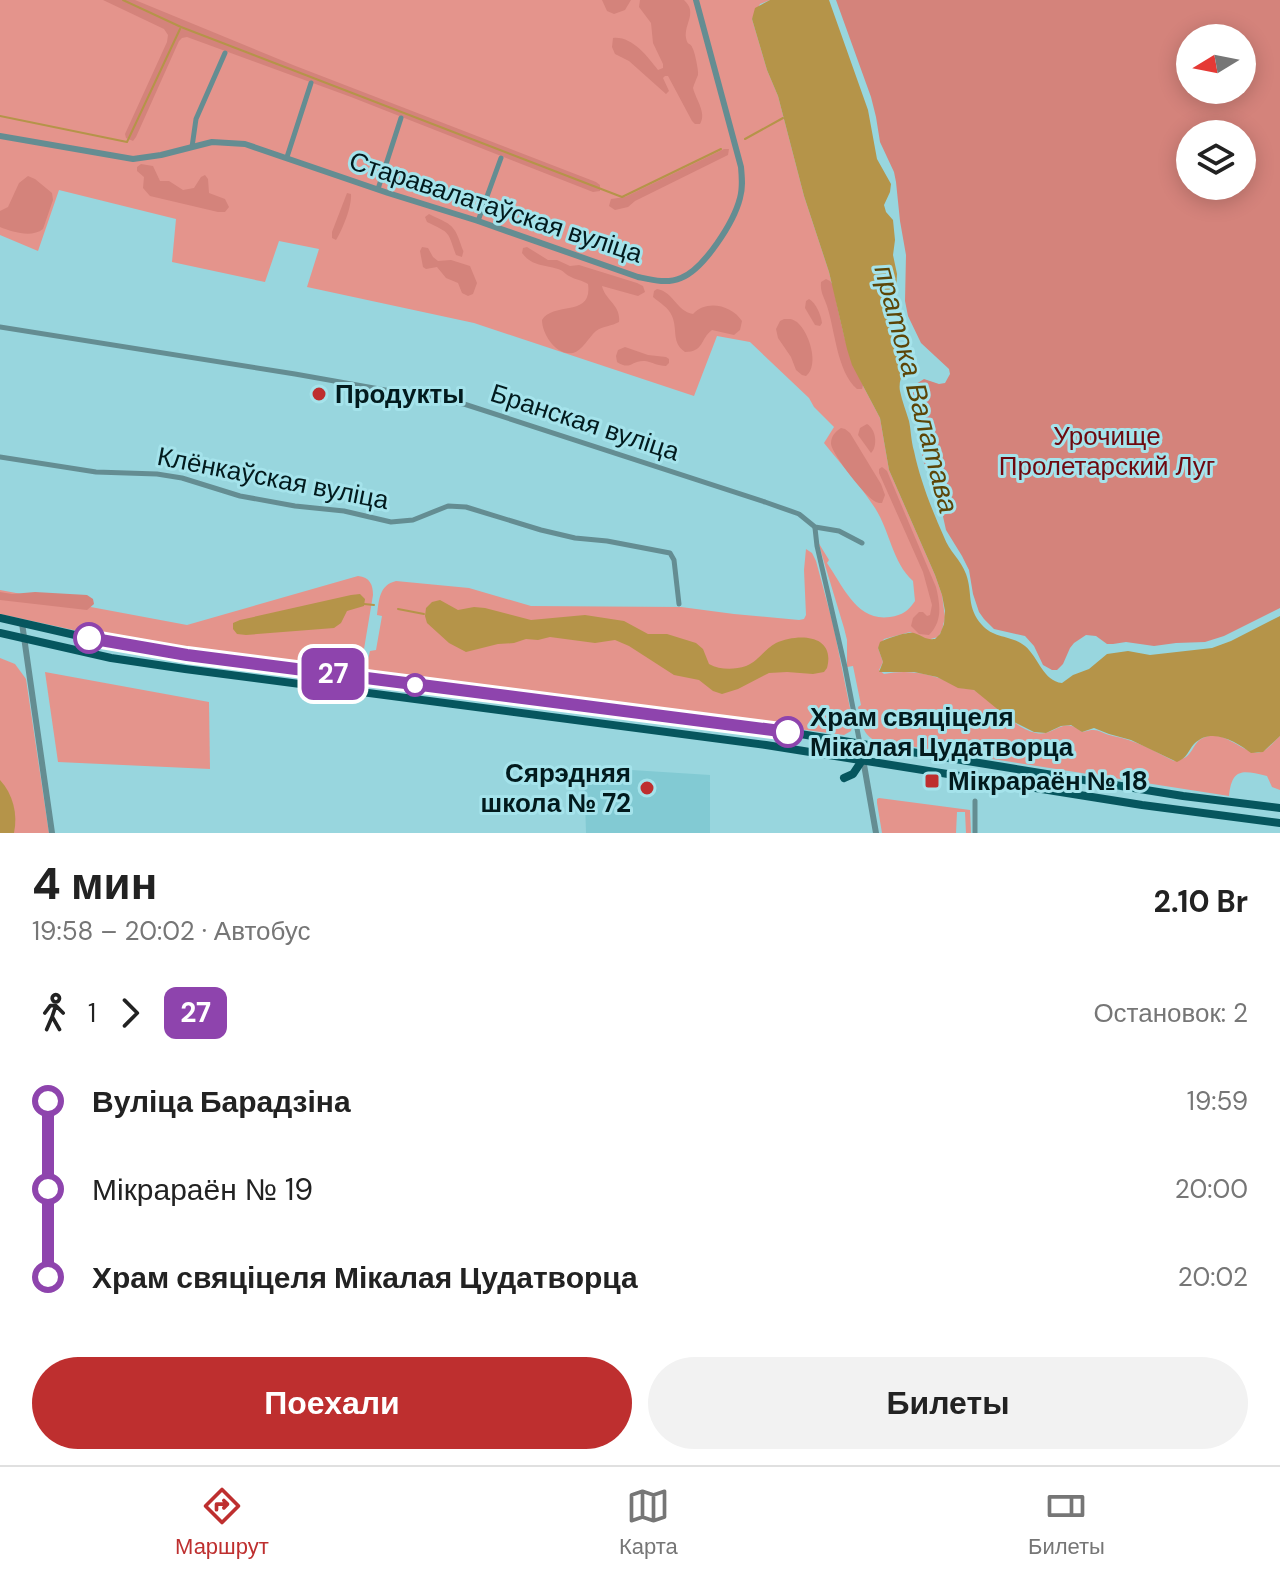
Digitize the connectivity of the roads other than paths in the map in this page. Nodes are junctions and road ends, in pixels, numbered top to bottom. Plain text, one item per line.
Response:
1 (696, 0) edge
2 (225, 53) dead end
3 (311, 83) dead end
4 (401, 118) dead end
5 (0, 136) edge
6 (192, 147) junction
7 (287, 157) junction
8 (501, 158) dead end
9 (378, 189) junction
10 (478, 221) junction
11 (0, 327) edge
12 (0, 457) edge
13 (815, 527) junction
14 (862, 543) dead end
15 (679, 604) dead end
16 (0, 618) edge
17 (22, 623) junction
18 (0, 633) edge
19 (23, 640) junction
20 (860, 744) junction
21 (863, 759) junction
22 (844, 778) dead end
23 (975, 801) dead end
24 (1280, 808) edge
25 (1280, 823) edge
26 (52, 833) edge
27 (876, 833) edge
28 (975, 833) edge

1 - 10 street, Старавалатаўская вуліца
2 - 6 street
3 - 7 street
4 - 9 street
5 - 6 street, Старавалатаўская вуліца
6 - 7 street, Старавалатаўская вуліца
7 - 9 street, Старавалатаўская вуліца
8 - 10 street
9 - 10 street, Старавалатаўская вуліца
11 - 13 street, Бранская вуліца
12 - 15 street, Клёнкаўская вуліца
13 - 14 street, Бранская вуліца
13 - 20 street
16 - 17 main road
17 - 19 street
17 - 20 main road
18 - 19 main road
19 - 21 main road
19 - 26 street
20 - 21 main road
20 - 24 main road
21 - 22 main road
21 - 25 main road
21 - 27 street
23 - 28 street

